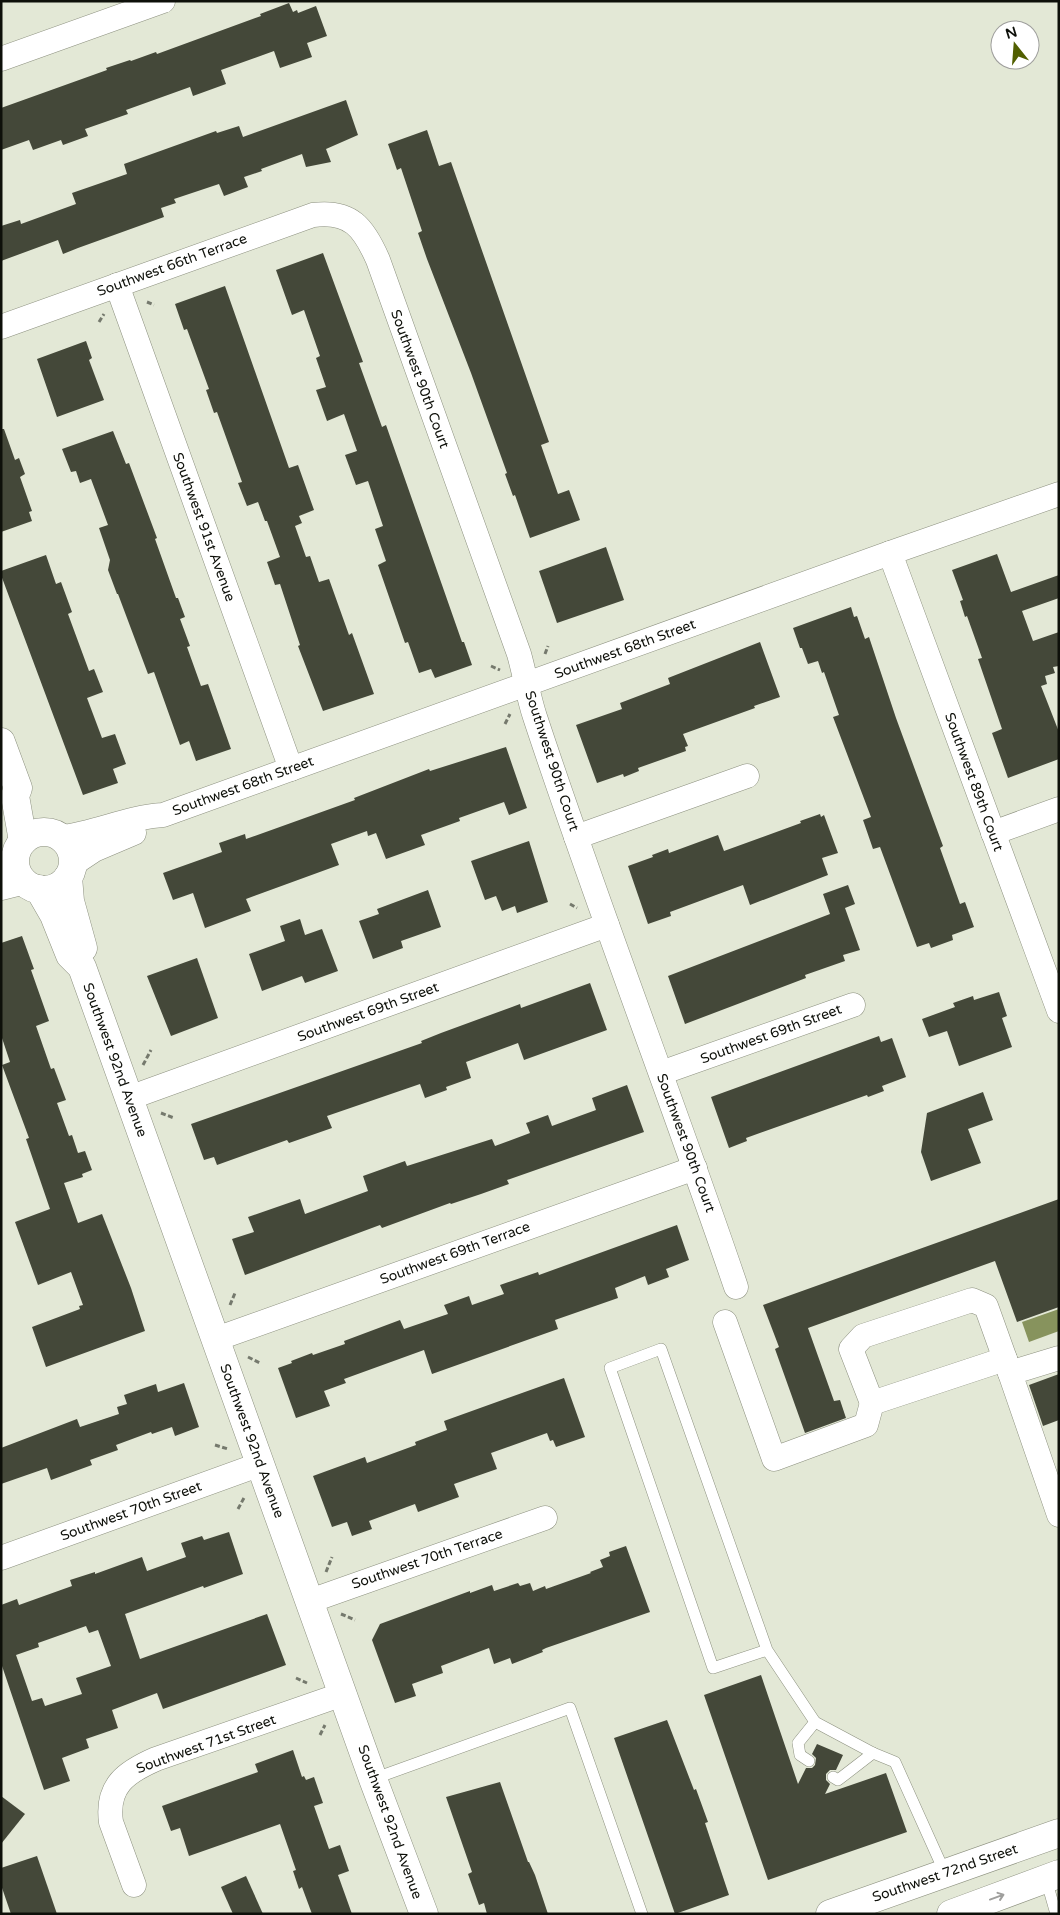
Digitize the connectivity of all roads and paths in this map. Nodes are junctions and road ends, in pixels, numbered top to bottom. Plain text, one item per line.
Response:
1 (163, 1) edge
2 (1, 59) edge
3 (345, 217) joint
4 (117, 285) junction
5 (105, 312) dead end
6 (99, 322) dead end
7 (1, 327) edge
8 (1059, 494) edge
9 (890, 553) junction
10 (491, 666) dead end
11 (502, 671) dead end
12 (527, 684) junction
13 (510, 714) dead end
14 (505, 724) dead end
15 (1, 742) edge
16 (291, 769) junction
17 (747, 776) dead end
18 (1059, 809) edge
19 (163, 815) junction
20 (993, 833) junction
21 (576, 837) junction
22 (27, 862) edge
23 (71, 871) junction
24 (607, 926) junction
25 (82, 967) junction
26 (853, 1005) dead end
27 (1059, 1011) edge
28 (151, 1050) dead end
29 (142, 1066) dead end
30 (661, 1073) junction
31 (128, 1098) junction
32 (158, 1112) dead end
33 (174, 1118) dead end
34 (695, 1168) junction
35 (736, 1287) dead end
36 (235, 1293) dead end
37 (227, 1310) dead end
38 (725, 1322) dead end
39 (216, 1339) junction
40 (243, 1354) dead end
41 (1059, 1358) edge
42 (260, 1363) dead end
43 (1008, 1366) junction
44 (872, 1403) junction
45 (215, 1445) dead end
46 (228, 1449) dead end
47 (261, 1464) junction
48 (245, 1495) dead end
49 (238, 1508) dead end
50 (1059, 1516) edge
51 (545, 1518) dead end
52 (332, 1557) dead end
53 (1, 1558) edge
54 (325, 1574) dead end
55 (310, 1600) junction
56 (338, 1613) dead end
57 (355, 1620) dead end
58 (767, 1650) junction
59 (343, 1694) junction
60 (326, 1722) dead end
61 (815, 1722) junction
62 (320, 1735) dead end
63 (874, 1753) junction
64 (809, 1761) dead end
65 (833, 1777) dead end
66 (374, 1778) junction
67 (1059, 1833) edge
68 (945, 1873) junction
69 (1052, 1876) edge
70 (134, 1885) dead end
71 (955, 1912) edge
72 (424, 1914) edge
73 (642, 1914) edge
74 (830, 1914) edge
75 (1056, 1914) edge

1 - 2 street
3 - 4 street, Southwest 66th Terrace
3 - 12 street, Southwest 90th Court
4 - 7 street, Southwest 66th Terrace
4 - 16 street, Southwest 91st Avenue
5 - 6 path
8 - 9 street, Southwest 68th Street
9 - 12 street, Southwest 68th Street
9 - 20 street, Southwest 89th Court
10 - 11 path
12 - 16 street, Southwest 68th Street
12 - 21 street, Southwest 90th Court
13 - 14 path
15 - 22 street, Southwest 92nd Avenue
16 - 19 street, Southwest 68th Street
17 - 21 street
18 - 20 street
19 - 22 street, Southwest 68th Street
19 - 23 street, Southwest 68th Street
20 - 27 street, Southwest 89th Court
21 - 24 street, Southwest 90th Court
22 - 23 street, Southwest 92nd Avenue
22 - 23 street
22 - 25 street, Southwest 92nd Avenue
23 - 25 street, Southwest 92nd Avenue
24 - 30 street, Southwest 90th Court
24 - 31 street, Southwest 69th Street
25 - 31 street, Southwest 92nd Avenue
26 - 30 street, Southwest 69th Street
28 - 29 path
30 - 34 street, Southwest 90th Court
31 - 39 street, Southwest 92nd Avenue
32 - 33 path
34 - 35 street, Southwest 90th Court
34 - 39 street, Southwest 69th Terrace
36 - 37 path
38 - 44 street
39 - 47 street, Southwest 92nd Avenue
40 - 42 path
41 - 43 street
43 - 44 street
43 - 44 street
43 - 50 street
45 - 46 path
47 - 53 street, Southwest 70th Street
47 - 55 street, Southwest 92nd Avenue
48 - 49 path
51 - 55 street, Southwest 70th Terrace
52 - 54 path
55 - 59 street, Southwest 92nd Avenue
56 - 57 path
58 - 58 lane
58 - 61 lane
59 - 66 street, Southwest 92nd Avenue
59 - 70 street, Southwest 71st Street
60 - 62 path
61 - 63 lane
61 - 64 lane
63 - 65 lane
63 - 68 lane
66 - 72 street, Southwest 92nd Avenue
66 - 73 lane
67 - 68 street, Southwest 72nd Street
68 - 71 street
68 - 74 street, Southwest 72nd Street
71 -> 69 street
69 - 75 lane

